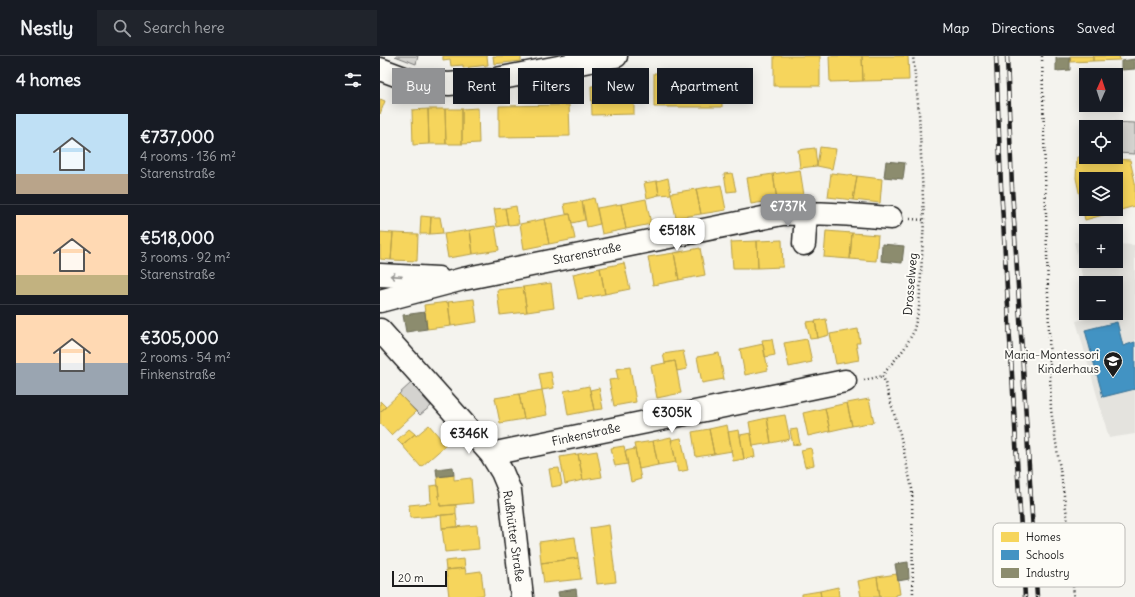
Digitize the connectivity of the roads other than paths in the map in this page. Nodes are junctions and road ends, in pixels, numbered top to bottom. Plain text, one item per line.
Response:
1 (616, 56) edge
2 (380, 69) edge
3 (806, 213) junction
4 (891, 218) dead end
5 (804, 244) dead end
6 (380, 275) edge
7 (463, 278) junction
8 (380, 301) edge
9 (380, 330) edge
10 (854, 381) road end
11 (491, 454) junction
12 (522, 597) edge

1 - 2 street
3 - 4 street, Starenstraße
3 - 5 street
3 - 7 street, Starenstraße
7 -> 6 street, Starenstraße
7 - 8 street, Starenstraße
9 - 11 street, Rußhütter Straße
10 - 11 street, Finkenstraße
11 - 12 street, Rußhütter Straße

